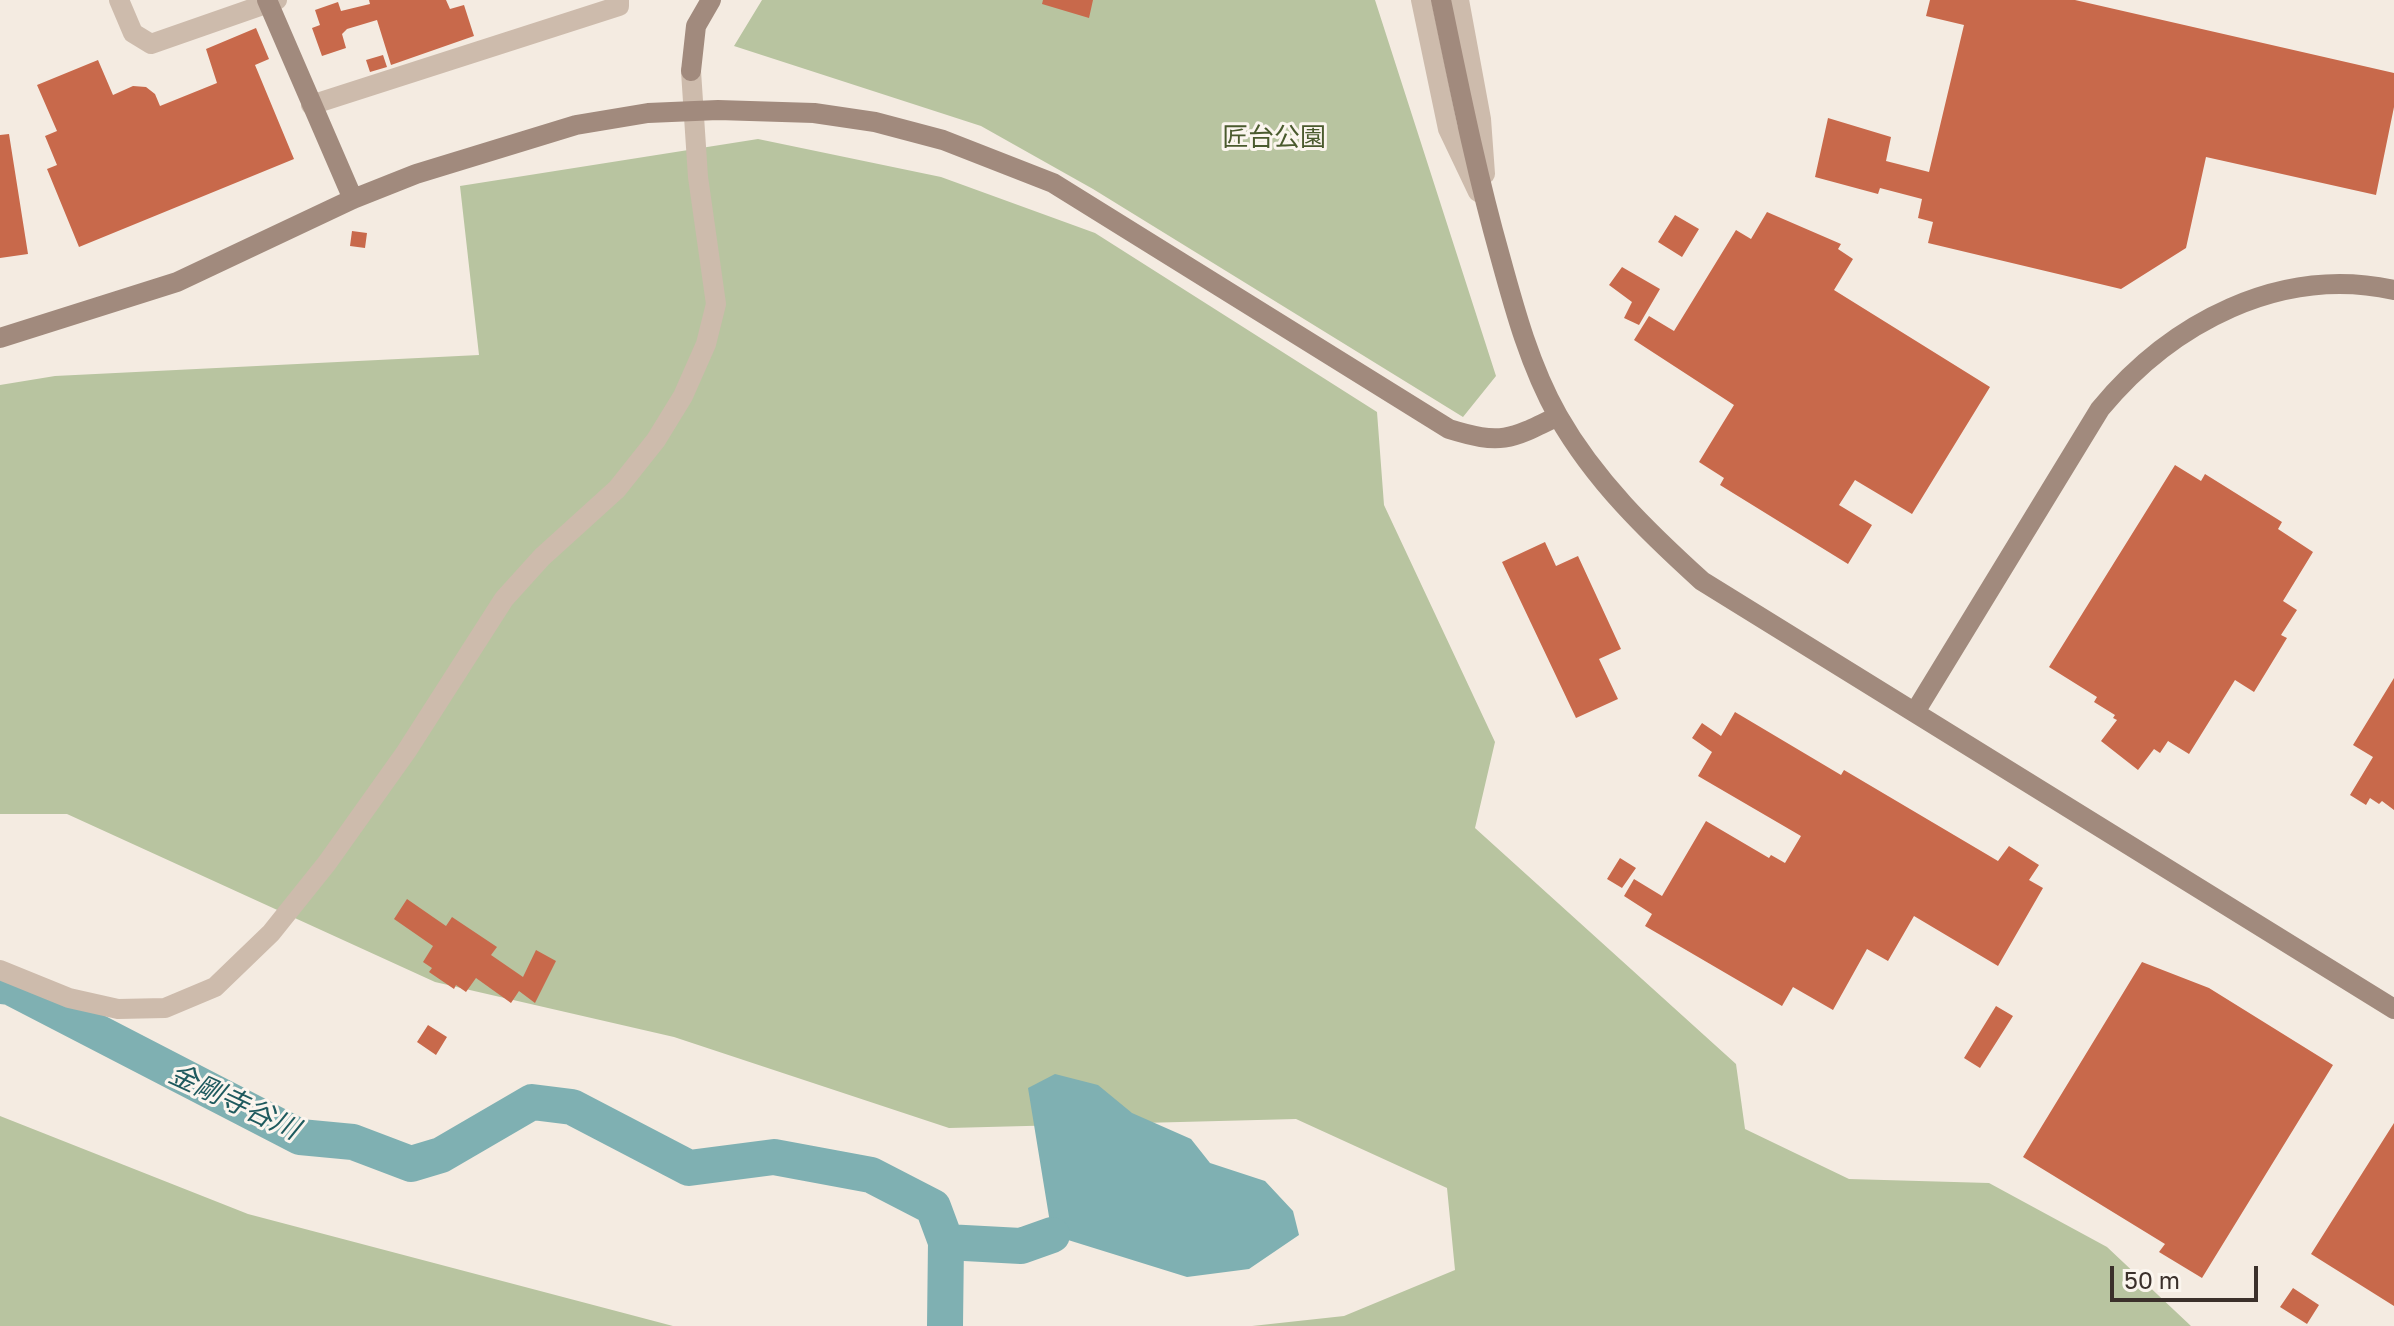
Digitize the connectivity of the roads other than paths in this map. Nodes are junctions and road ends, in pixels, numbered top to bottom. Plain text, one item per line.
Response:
1 (119, 0) edge
2 (619, 0) edge
3 (711, 0) edge
4 (1421, 0) edge
5 (1441, 0) edge
6 (1459, 0) edge
7 (271, 1) edge
8 (311, 105) junction
9 (353, 199) junction
10 (1488, 214) junction
11 (2394, 290) edge
12 (0, 338) edge
13 (1558, 416) junction
14 (1915, 712) junction
15 (0, 970) edge
16 (2394, 1009) edge

1 - 7 street
2 - 8 street
3 - 15 street
4 - 10 street
5 - 10 street
6 - 10 street
7 - 8 street
8 - 9 street
9 - 12 street
9 - 13 street
10 - 13 street
11 - 14 street
13 - 14 street
14 - 16 street

